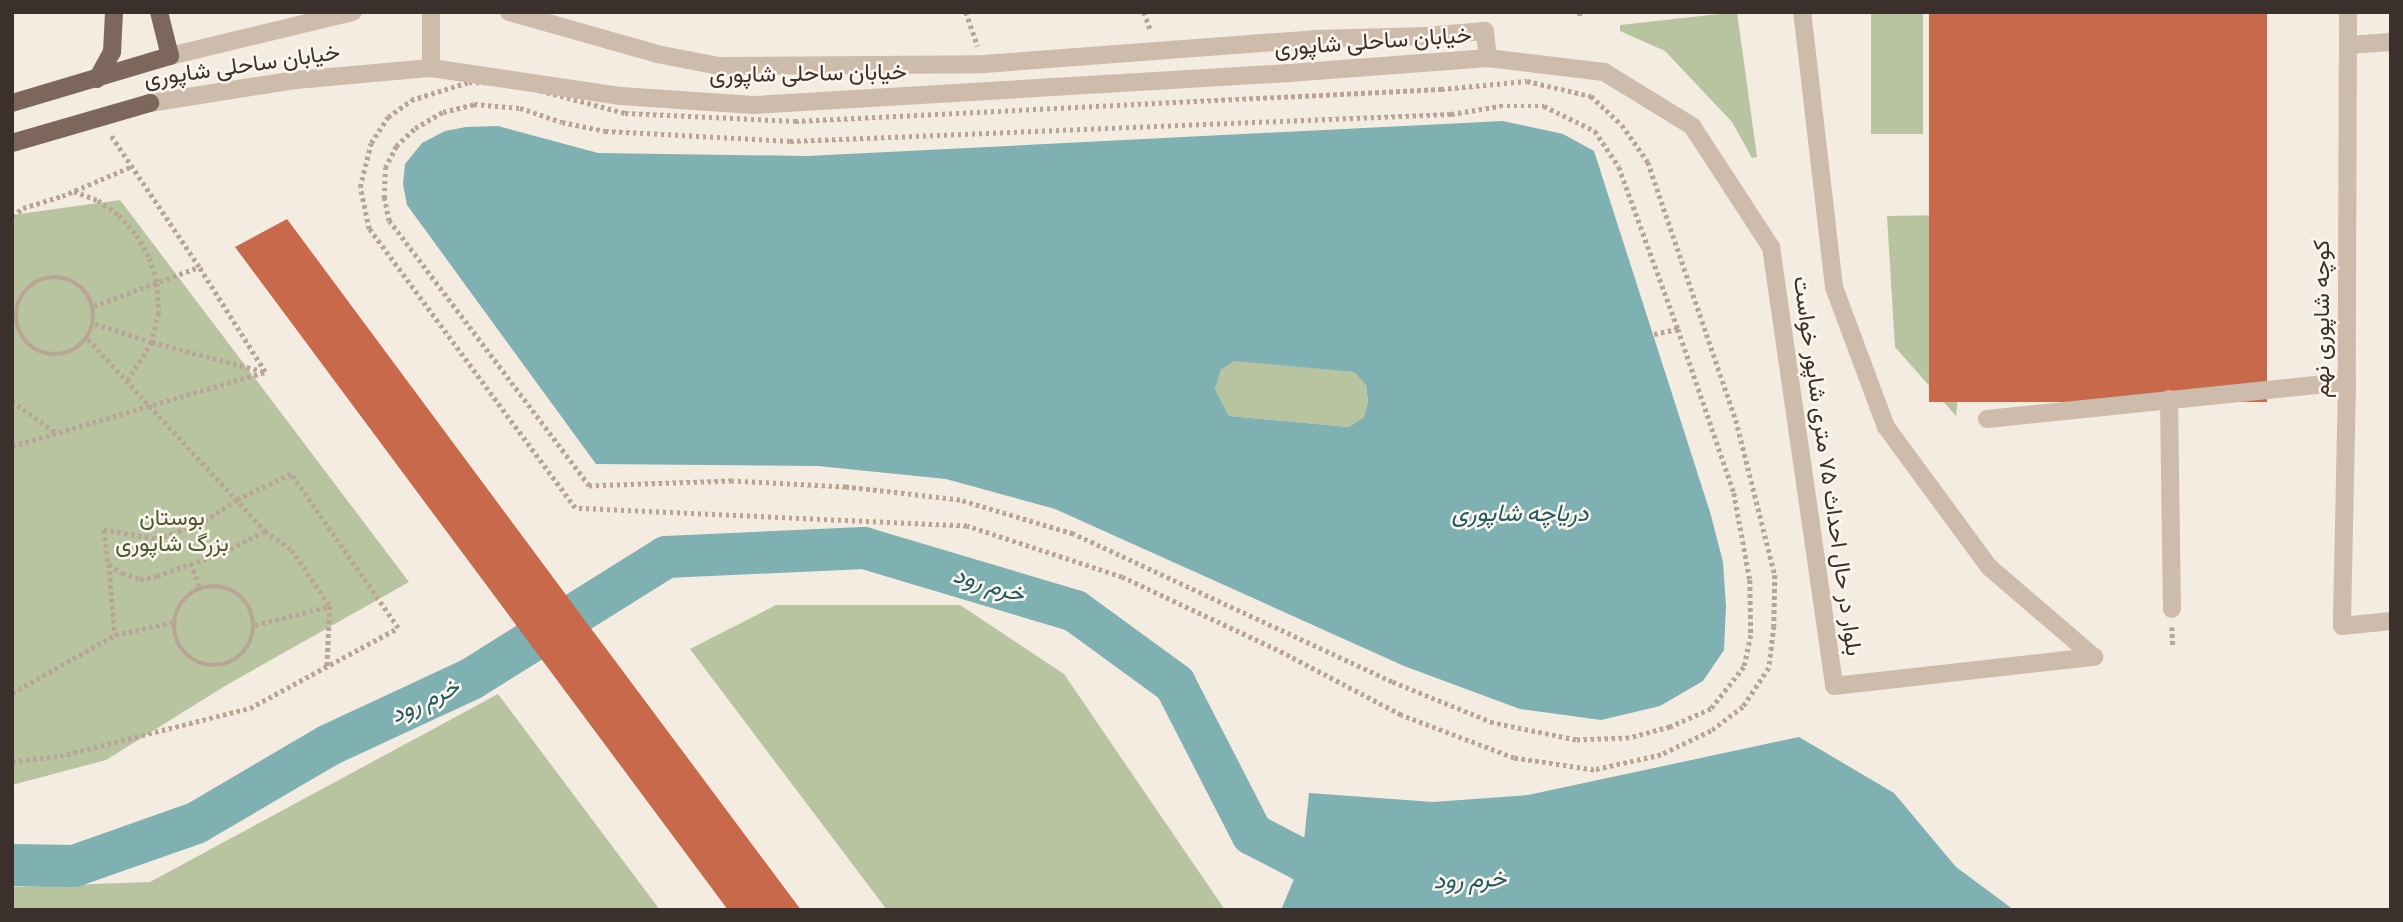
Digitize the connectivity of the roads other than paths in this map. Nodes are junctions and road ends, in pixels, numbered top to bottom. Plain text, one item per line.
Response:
1 (114, 12) edge
2 (159, 12) edge
3 (431, 12) edge
4 (509, 12) edge
5 (1802, 12) edge
6 (2347, 12) edge
7 (345, 13) edge
8 (2391, 42) edge
9 (2348, 45) junction
10 (170, 56) junction
11 (1488, 58) junction
12 (984, 64) junction
13 (431, 68) junction
14 (97, 79) junction
15 (987, 92) junction
16 (12, 103) edge
17 (150, 103) joint
18 (12, 143) edge
19 (2347, 382) junction
20 (2169, 400) junction
21 (1987, 418) dead end
22 (2172, 609) dead end
23 (2391, 621) edge

1 - 14 main road
2 - 10 main road
3 - 13 street
4 - 12 street, خیابان ساحلی شاپوری
5 - 11 street, بلوار در حال احداث ۷۵ متری شاپور خواست
6 - 9 street, کوچه شاپوری نهم
7 - 10 street, خیابان ساحلی شاپوری
8 - 9 street
9 - 19 street, کوچه شاپوری نهم
10 - 14 main road, خیابان ساحلی شاپوری
11 - 12 street, خیابان ساحلی شاپوری
11 - 15 street, خیابان ساحلی شاپوری
12 - 15 street
13 - 15 street, خیابان ساحلی شاپوری
13 - 17 street, خیابان ساحلی شاپوری
14 - 16 main road, خیابان ساحلی شاپوری
17 - 18 main road, خیابان ساحلی شاپوری
19 - 20 street
19 - 23 street, کوچه شاپوری نهم
20 - 21 street
20 - 22 street

